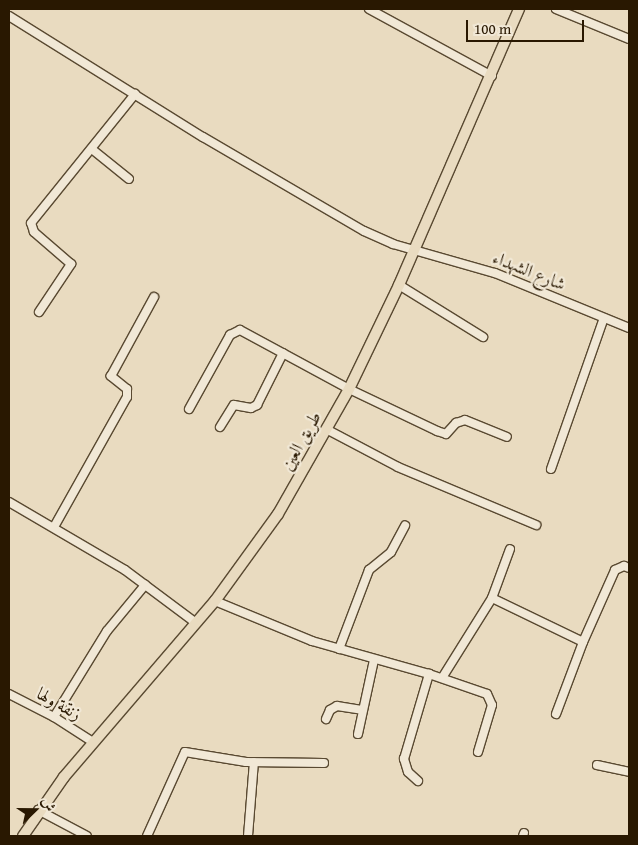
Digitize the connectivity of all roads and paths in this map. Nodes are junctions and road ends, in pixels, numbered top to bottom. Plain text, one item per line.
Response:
1 (370, 9) edge
2 (519, 9) edge
3 (556, 9) edge
4 (9, 16) edge
5 (629, 39) edge
6 (492, 76) junction
7 (135, 94) junction
8 (93, 150) junction
9 (129, 179) dead end
10 (414, 250) junction
11 (399, 285) junction
12 (154, 297) dead end
13 (38, 312) dead end
14 (604, 318) junction
15 (629, 328) edge
16 (483, 337) dead end
17 (283, 353) junction
18 (349, 389) junction
19 (189, 409) dead end
20 (220, 427) dead end
21 (326, 429) junction
22 (507, 437) dead end
23 (552, 469) dead end
24 (9, 502) edge
25 (536, 525) dead end
26 (405, 526) dead end
27 (54, 527) junction
28 (510, 549) dead end
29 (629, 568) edge
30 (145, 585) junction
31 (492, 598) junction
32 (215, 601) junction
33 (196, 623) junction
34 (583, 642) junction
35 (339, 649) junction
36 (374, 660) junction
37 (429, 674) junction
38 (442, 678) junction
39 (9, 694) edge
40 (362, 710) junction
41 (556, 714) dead end
42 (54, 716) junction
43 (326, 719) dead end
44 (358, 734) dead end
45 (93, 742) junction
46 (478, 752) dead end
47 (254, 762) junction
48 (324, 763) dead end
49 (597, 765) dead end
50 (629, 772) edge
51 (418, 781) dead end
52 (38, 810) junction
53 (78, 834) edge
54 (23, 836) edge
55 (87, 836) edge
56 (146, 836) edge
57 (248, 836) edge

1 - 6 street
2 - 6 main road, طريق العين
3 - 5 street
4 - 7 street, شارع الشهداء
6 - 10 main road, طريق العين
7 - 8 street
7 - 10 street, شارع الشهداء
8 - 9 street
8 - 13 street
10 - 11 main road, طريق العين
10 - 14 street, شارع الشهداء
11 - 16 street
11 - 18 main road, طريق العين
12 - 27 street
14 - 15 street, شارع الشهداء
14 - 23 street
17 - 18 street
17 - 19 street
17 - 20 street
18 - 21 main road, طريق العين
18 - 22 street
21 - 25 street
21 - 32 main road, طريق العين
24 - 27 street
26 - 35 street
27 - 30 street
28 - 31 street
29 - 34 street
30 - 33 street
30 - 42 street
31 - 34 street
31 - 38 street
32 - 33 main road, طريق العين
32 - 35 street
33 - 45 main road, طريق العين
34 - 41 street
35 - 36 street
36 - 37 street
36 - 40 street
37 - 38 street
37 - 51 street
38 - 46 street
39 - 42 street, زنقة ولها
40 - 43 street
40 - 44 street
42 - 45 street, زنقة ولها
45 - 52 main road, طريق العين
47 - 48 street
47 - 56 street
47 - 57 street
49 - 50 street
52 - 53 street
52 - 54 main road, طريق العين
53 - 55 street

